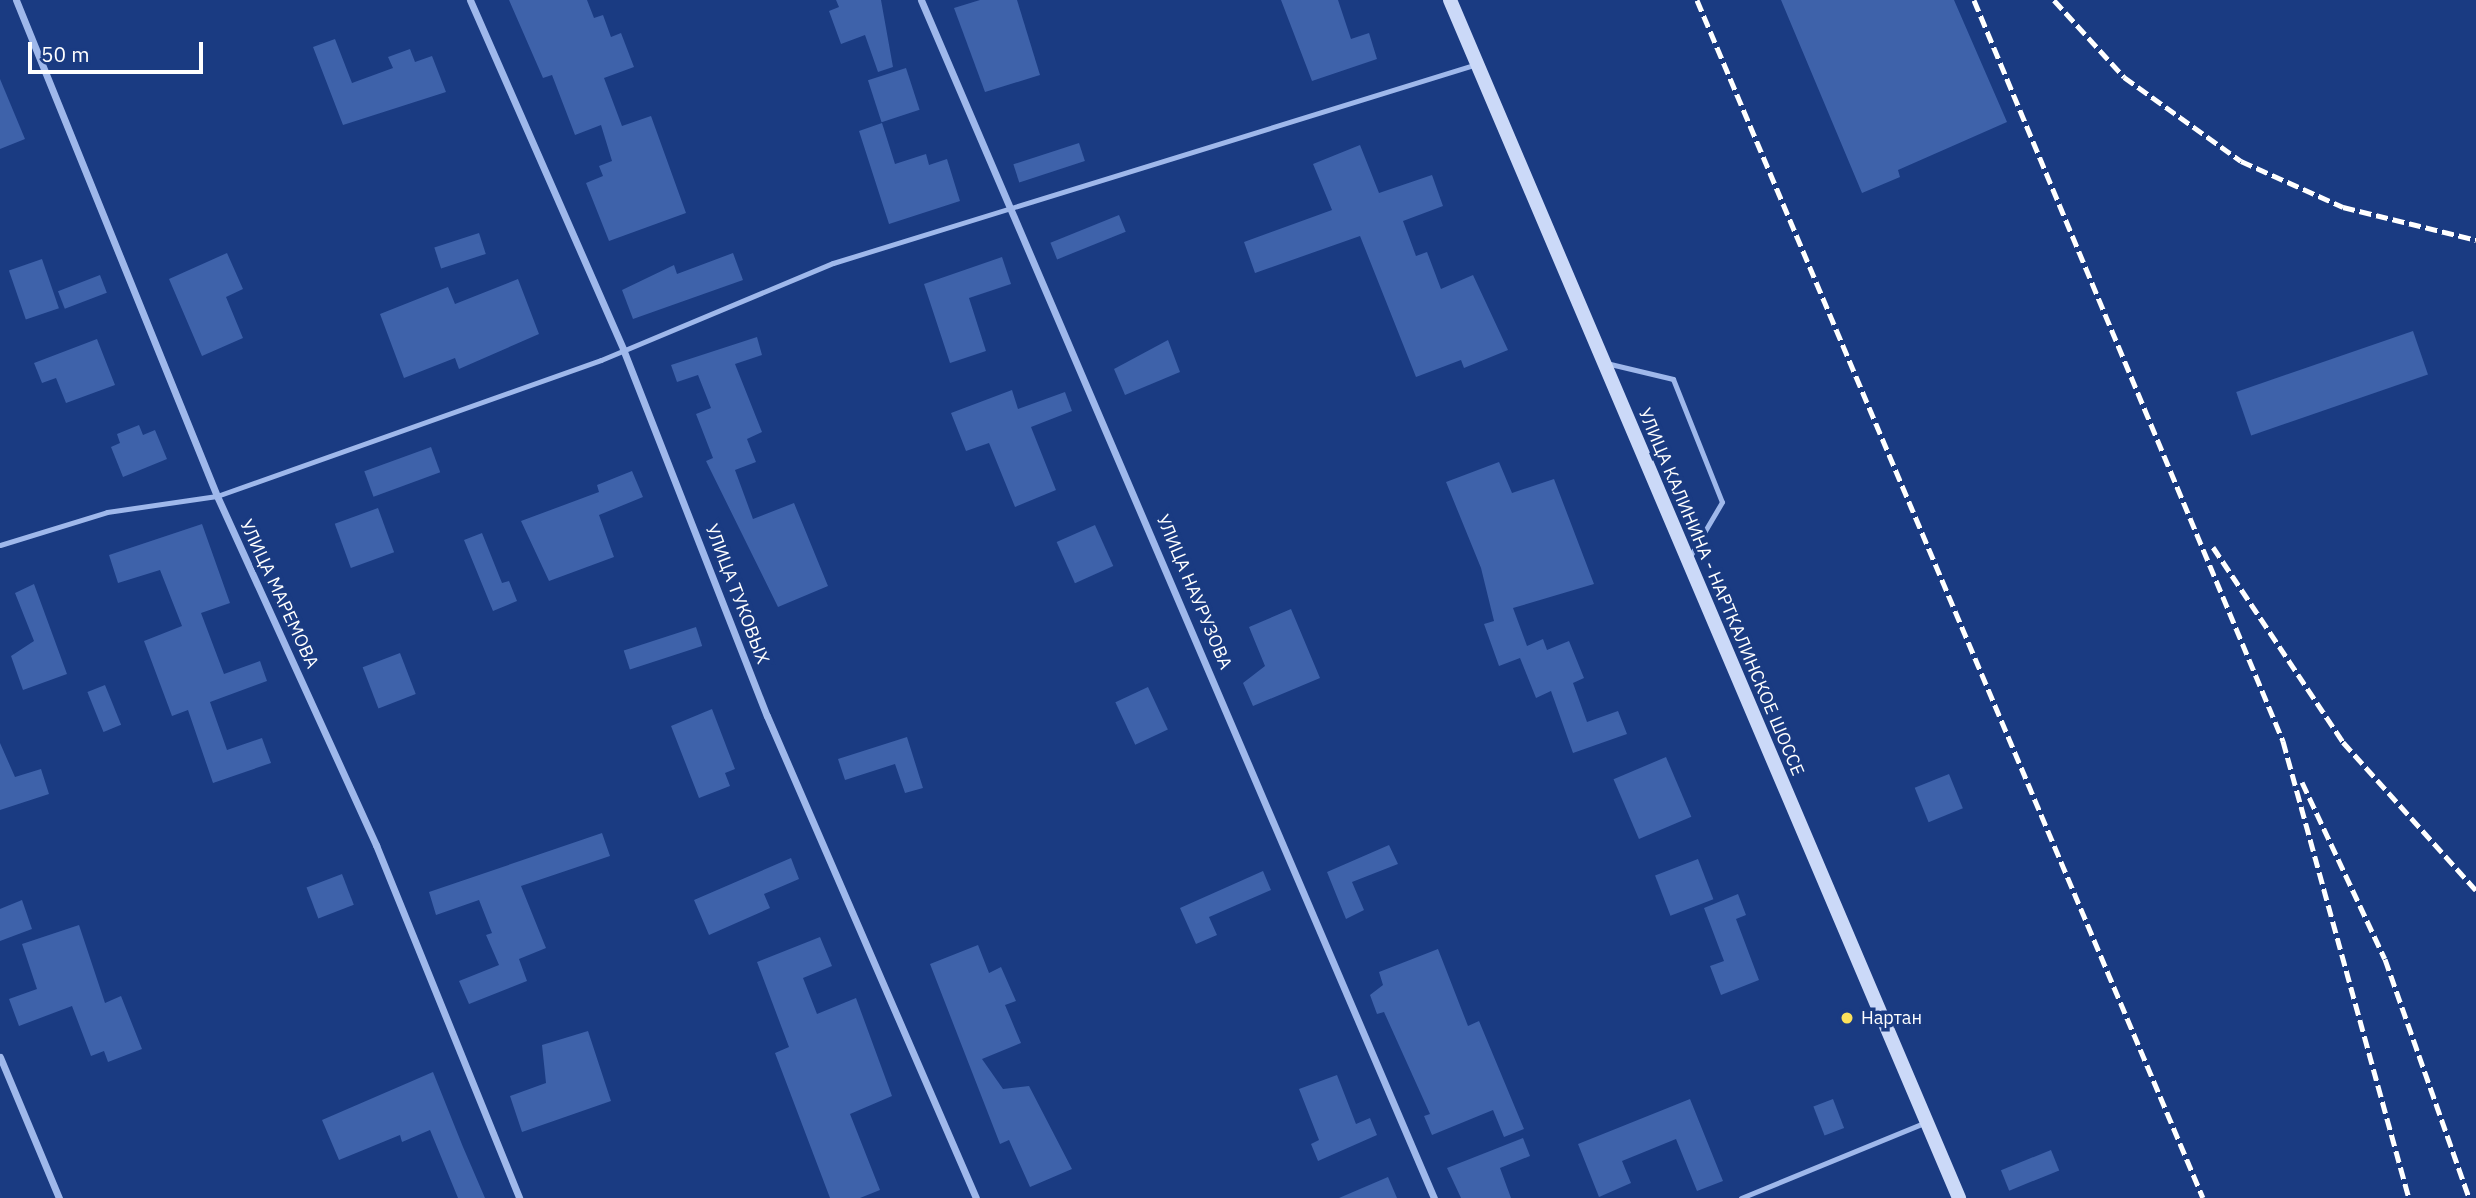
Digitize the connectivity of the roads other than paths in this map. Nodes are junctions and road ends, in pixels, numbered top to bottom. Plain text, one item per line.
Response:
1 (16, 0) edge
2 (470, 0) edge
3 (921, 0) edge
4 (1450, 0) edge
5 (1478, 64) junction
6 (1012, 204) junction
7 (623, 349) junction
8 (1602, 363) junction
9 (217, 496) junction
10 (0, 545) edge
11 (1687, 561) junction
12 (0, 1057) edge
13 (1926, 1122) junction
14 (59, 1198) edge
15 (519, 1198) edge
16 (975, 1198) edge
17 (1434, 1198) edge
18 (1741, 1198) edge
19 (1959, 1198) edge

1 - 9 street, УЛИЦА МАРЕМОВА
2 - 7 street, УЛИЦА ТУКОВЫХ
3 - 6 street, УЛИЦА НАУРУЗОВА
4 - 5 main road, УЛИЦА КАЛИНИНА - НАРТКАЛИНСКОЕ ШОССЕ
5 - 6 lane
5 - 8 main road, УЛИЦА КАЛИНИНА - НАРТКАЛИНСКОЕ ШОССЕ
6 - 7 lane
6 - 17 street, УЛИЦА НАУРУЗОВА
7 - 9 lane
7 - 16 street, УЛИЦА ТУКОВЫХ
8 - 11 main road, УЛИЦА КАЛИНИНА - НАРТКАЛИНСКОЕ ШОССЕ
8 - 11 lane
9 - 10 lane
9 - 15 street, УЛИЦА МАРЕМОВА
11 - 13 main road, УЛИЦА КАЛИНИНА - НАРТКАЛИНСКОЕ ШОССЕ
12 - 14 street
13 - 18 lane
13 - 19 main road, УЛИЦА КАЛИНИНА - НАРТКАЛИНСКОЕ ШОССЕ

